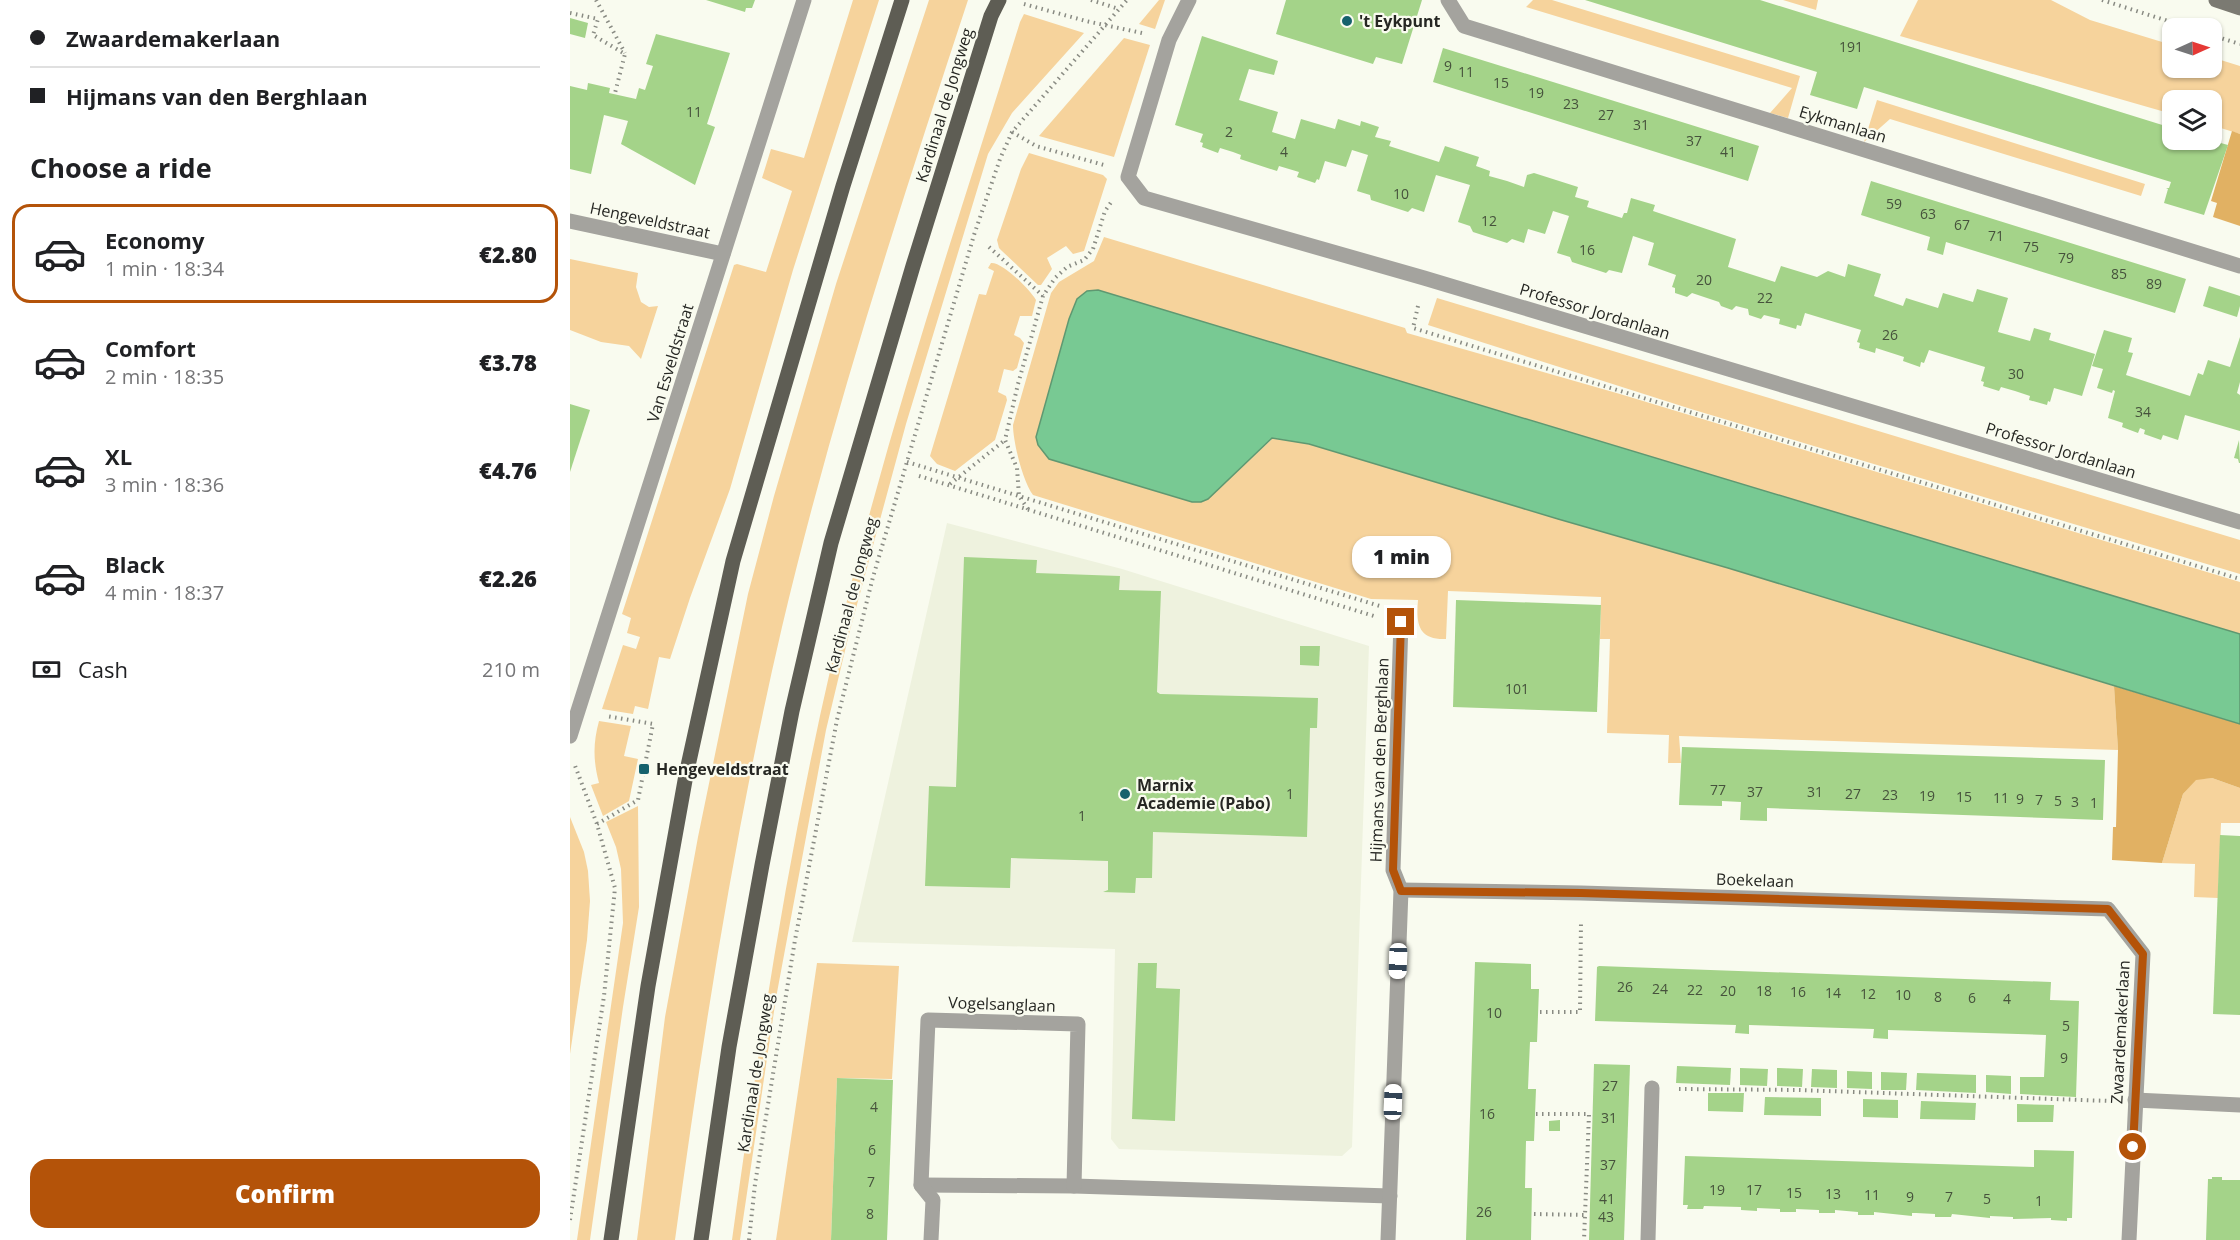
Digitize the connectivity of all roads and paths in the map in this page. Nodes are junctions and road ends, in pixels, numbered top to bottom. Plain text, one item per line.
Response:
1 (596, 0) edge
2 (804, 0) edge
3 (902, 0) edge
4 (999, 0) edge
5 (1091, 0) edge
6 (1127, 0) edge
7 (1189, 0) edge
8 (1448, 0) edge
9 (2102, 0) edge
10 (2216, 0) edge
11 (1022, 3) dead end
12 (2240, 8) edge
13 (1119, 9) junction
14 (570, 13) edge
15 (2162, 19) edge
16 (1106, 24) junction
17 (1122, 27) dead end
18 (2222, 38) edge
19 (2240, 44) edge
20 (625, 54) junction
21 (615, 93) dead end
22 (1012, 132) junction
23 (1128, 177) junction
24 (570, 221) edge
25 (989, 247) dead end
26 (723, 254) junction
27 (2240, 266) edge
28 (1424, 278) junction
29 (1043, 296) junction
30 (1005, 440) junction
31 (907, 462) junction
32 (919, 476) dead end
33 (958, 477) junction
34 (950, 484) junction
35 (1019, 496) junction
36 (1028, 509) junction
37 (2240, 522) edge
38 (2240, 579) edge
39 (1401, 622) junction
40 (578, 711) junction
41 (570, 736) edge
42 (573, 759) dead end
43 (597, 824) junction
44 (1401, 891) junction
45 (1581, 893) junction
46 (2108, 909) joint
47 (1540, 1012) dead end
48 (1652, 1088) joint
49 (2135, 1100) junction
50 (2240, 1105) edge
51 (1536, 1114) dead end
52 (921, 1185) junction
53 (1074, 1186) junction
54 (1389, 1196) junction
55 (1534, 1214) dead end
56 (1585, 1215) junction
57 (570, 1220) edge
58 (611, 1240) edge
59 (701, 1240) edge
60 (749, 1240) edge
61 (932, 1240) edge
62 (1388, 1240) edge
63 (1584, 1240) edge
64 (1648, 1240) edge
65 (2129, 1240) edge

1 - 20 path
2 - 26 street, Van Esveldstraat
3 - 58 main road
4 - 59 main road, Kardinaal de Jongweg
5 - 13 path
6 - 13 path, Kardinaal de Jongweg
7 - 23 street
8 - 27 street, Eykmanlaan
9 - 15 path
10 - 12 main road
11 - 16 path
13 - 16 path, Kardinaal de Jongweg
14 - 20 path
16 - 17 path
16 - 22 path, Kardinaal de Jongweg
18 - 19 path
20 - 21 path
22 - 23 path
22 - 31 path, Kardinaal de Jongweg
23 - 28 street, Professor Jordanlaan
23 - 29 path
24 - 26 street, Hengeveldstraat
25 - 29 path
26 - 40 street, Van Esveldstraat
28 - 37 street, Professor Jordanlaan
28 - 38 path
29 - 30 path
30 - 33 path
30 - 35 path
31 - 33 path
31 - 60 path, Kardinaal de Jongweg
32 - 34 path
33 - 34 path
33 - 35 path
34 - 36 path
35 - 36 path
35 - 39 path
36 - 39 path
39 - 44 street, Hijmans van den Berghlaan
40 - 41 street, Van Esveldstraat
40 - 43 path
42 - 43 path
43 - 57 path
44 - 45 street, Boekelaan
44 - 54 street, Hijmans van den Berghlaan
45 - 46 street, Boekelaan
45 - 47 path
46 - 49 street, Zwaardemakerlaan
48 - 49 path
48 - 64 street
49 - 50 street
49 - 65 street, Zwaardemakerlaan
51 - 56 path
52 - 53 street
52 - 53 street, Vogelsanglaan
52 - 61 street, Vogelsanglaan
53 - 54 street
54 - 62 street, Hijmans van den Berghlaan
55 - 56 path
56 - 63 path

